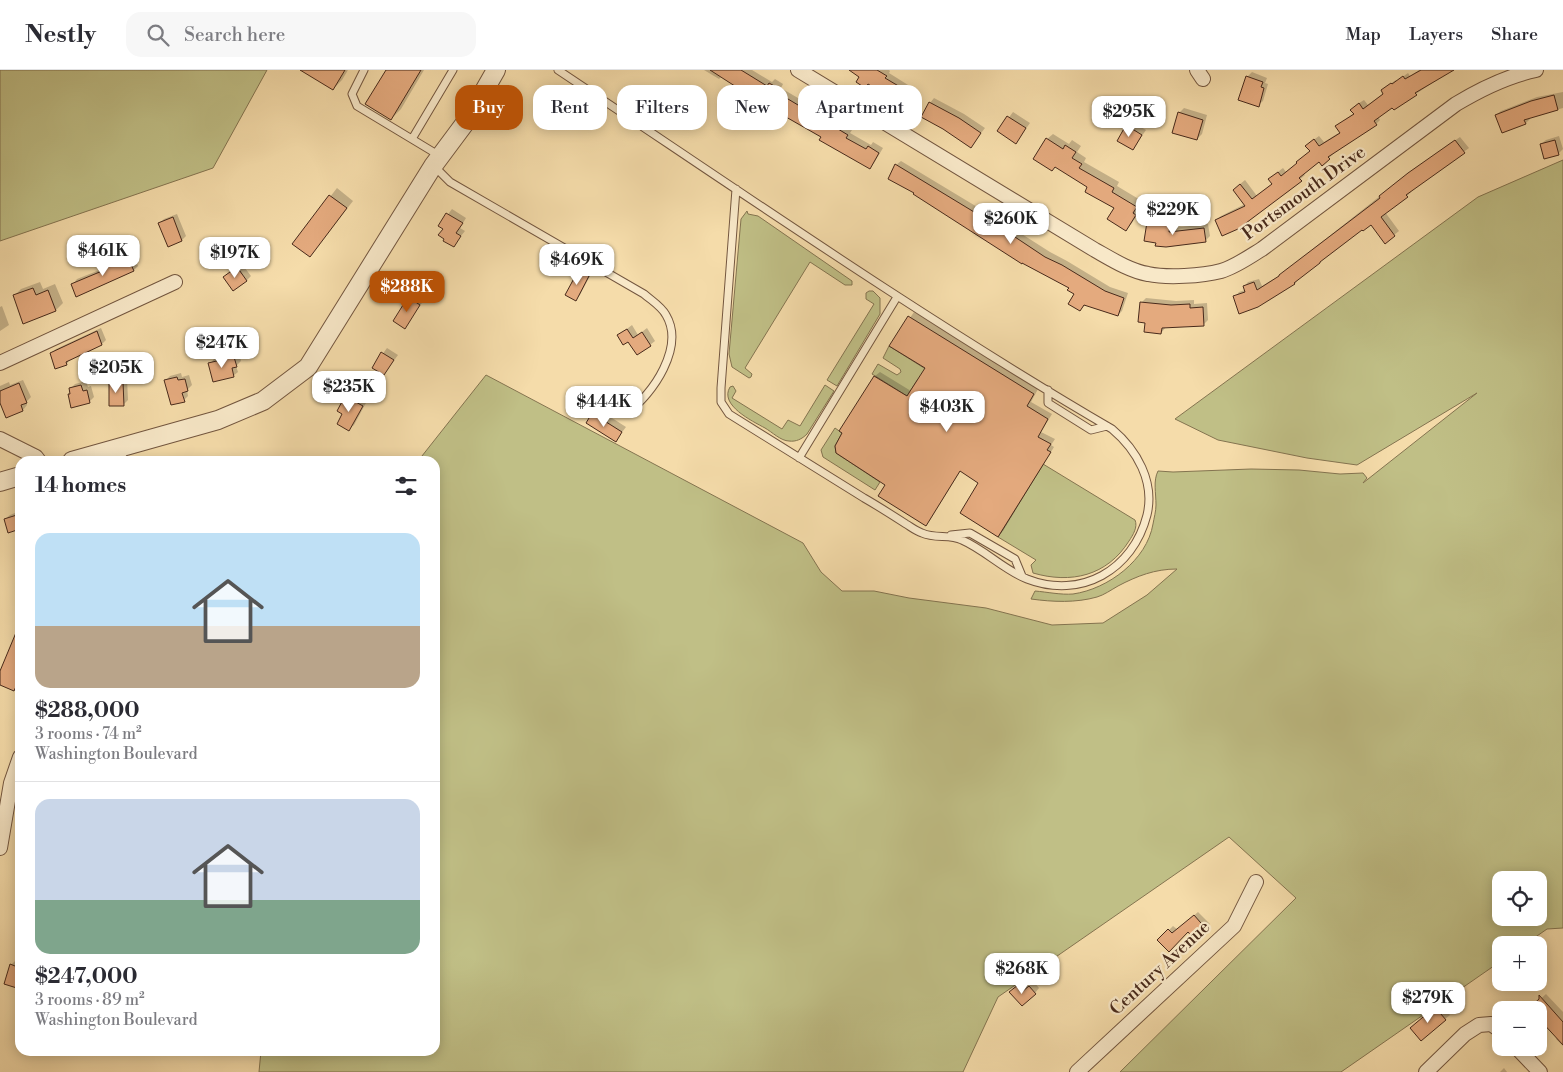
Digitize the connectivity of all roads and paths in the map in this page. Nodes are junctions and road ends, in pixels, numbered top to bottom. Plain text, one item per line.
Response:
1 (364, 70) edge
2 (453, 70) edge
3 (496, 70) edge
4 (558, 70) edge
5 (798, 70) edge
6 (1536, 70) edge
7 (412, 140) junction
8 (437, 161) junction
9 (736, 189) junction
10 (175, 282) dead end
11 (897, 297) junction
12 (0, 363) edge
13 (1048, 390) junction
14 (628, 412) dead end
15 (1107, 426) junction
16 (0, 439) edge
17 (117, 455) edge
18 (34, 456) edge
19 (799, 458) junction
20 (15, 478) edge
21 (0, 482) edge
22 (937, 537) junction
23 (1022, 576) junction
24 (15, 772) edge
25 (0, 848) edge
26 (1256, 882) dead end
27 (1492, 1025) edge
28 (1525, 1056) edge
29 (1077, 1072) edge
30 (1426, 1072) edge
31 (1540, 1072) edge

1 - 7 lane
2 - 7 lane
3 - 8 street
4 - 9 lane
5 - 6 street, Portsmouth Drive
7 - 8 lane
8 - 14 lane
8 - 17 street
9 - 11 lane
9 - 19 lane
10 - 12 street
11 - 13 lane
11 - 19 lane
13 - 15 lane
13 - 15 lane
15 - 23 lane
16 - 18 street
19 - 22 lane
20 - 21 street
22 - 23 lane
22 - 23 lane
24 - 25 street
26 - 29 street, Century Avenue
27 - 30 street
28 - 31 street

